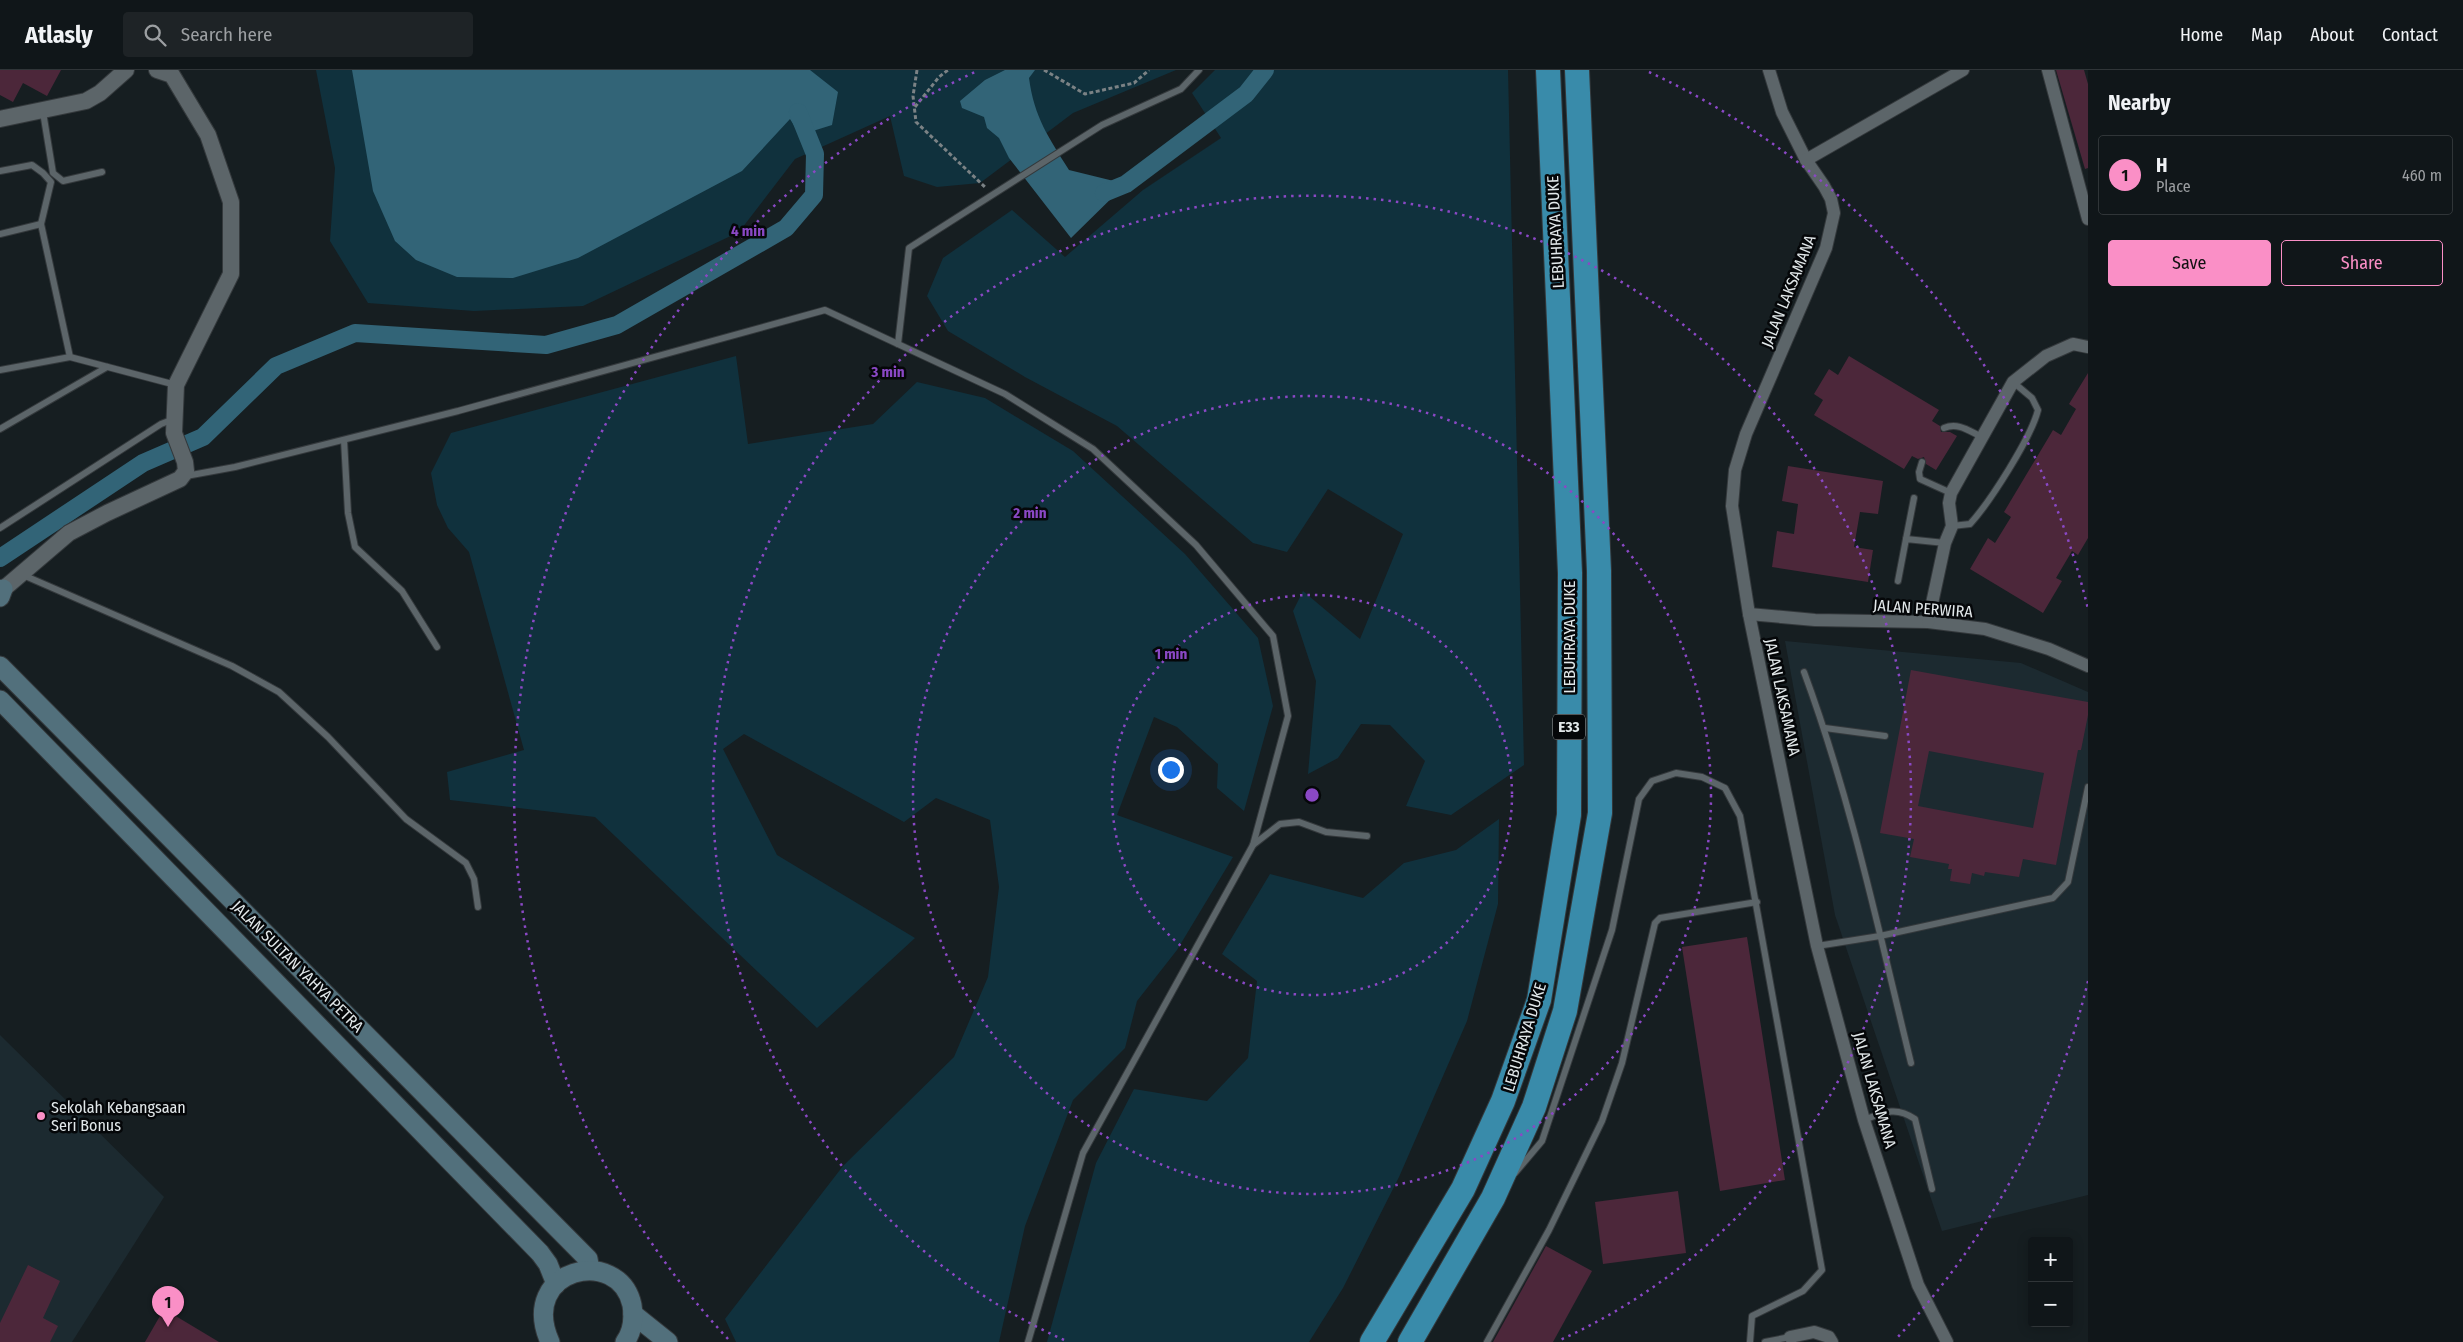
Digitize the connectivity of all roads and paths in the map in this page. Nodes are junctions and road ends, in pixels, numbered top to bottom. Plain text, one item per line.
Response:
1 (126, 70) edge
2 (918, 70) edge
3 (948, 70) edge
4 (1044, 70) edge
5 (1149, 70) edge
6 (1199, 70) edge
7 (1548, 70) edge
8 (1577, 70) edge
9 (1769, 70) edge
10 (1963, 70) edge
11 (2048, 70) edge
12 (166, 72) edge
13 (914, 108) junction
14 (43, 112) junction
15 (0, 120) edge
16 (1806, 160) junction
17 (0, 171) edge
18 (102, 172) dead end
19 (993, 195) junction
20 (2088, 219) edge
21 (41, 224) junction
22 (0, 234) edge
23 (898, 344) junction
24 (2088, 347) edge
25 (70, 357) junction
26 (107, 367) junction
27 (0, 370) edge
28 (2013, 382) junction
29 (176, 385) junction
30 (175, 425) junction
31 (1944, 428) dead end
32 (0, 429) edge
33 (1982, 437) junction
34 (344, 440) junction
35 (1922, 462) dead end
36 (185, 469) junction
37 (1952, 493) junction
38 (1914, 498) dead end
39 (1952, 526) junction
40 (0, 528) edge
41 (1906, 539) junction
42 (1945, 544) junction
43 (20, 573) junction
44 (1898, 582) dead end
45 (1, 593) edge
46 (1749, 614) junction
47 (1928, 622) junction
48 (437, 647) dead end
49 (1, 665) edge
50 (2088, 666) edge
51 (1804, 672) dead end
52 (0, 700) edge
53 (1825, 728) junction
54 (1885, 736) dead end
55 (2088, 787) edge
56 (1366, 836) dead end
57 (1253, 845) junction
58 (1757, 902) junction
59 (478, 906) dead end
60 (1880, 936) junction
61 (1817, 946) junction
62 (1912, 1063) dead end
63 (1864, 1120) junction
64 (1932, 1189) dead end
65 (1493, 1198) junction
66 (590, 1270) junction
67 (556, 1284) junction
68 (633, 1314) junction
69 (1790, 1337) joint
70 (550, 1342) edge
71 (625, 1342) edge
72 (668, 1342) edge
73 (1028, 1342) edge
74 (1372, 1342) edge
75 (1410, 1342) edge
76 (1487, 1342) edge
77 (1750, 1342) edge
78 (1765, 1342) edge
79 (1832, 1342) edge
80 (1947, 1342) edge

1 - 14 street
2 - 13 path
3 - 13 path
4 - 5 path
6 - 19 lane
7 - 74 highway, LEBUHRAYA DUKE / E33
8 - 65 highway, LEBUHRAYA DUKE / E33
9 - 16 street, JALAN LAKSAMANA
10 - 16 street
11 - 20 street
12 - 29 street
13 - 19 path
14 - 15 street
14 - 18 lane
16 - 46 street, JALAN LAKSAMANA
17 - 21 lane
19 - 23 lane
21 - 22 lane
21 - 25 lane
23 - 34 lane
23 - 57 lane
24 - 28 street
25 - 26 lane
25 - 27 lane
26 - 29 lane
26 - 32 lane
28 - 33 street
28 - 39 lane
29 - 30 street
30 - 36 street
30 - 40 lane
31 - 33 lane
33 - 37 street
34 - 36 lane
34 - 48 lane
35 - 37 lane
36 - 43 street
37 - 39 street
38 - 41 lane
39 - 42 street
41 - 42 lane
41 - 44 lane
42 - 47 street
43 - 45 street
43 - 59 lane
46 - 47 street, JALAN PERWIRA
46 - 61 street, JALAN LAKSAMANA
47 - 50 street, JALAN PERWIRA
49 - 66 main road, JALAN SULTAN YAHYA PETRA
51 - 53 lane
52 - 67 main road, JALAN SULTAN YAHYA PETRA
53 - 54 lane
53 - 60 lane
55 - 60 lane
56 - 57 lane
57 - 73 lane
58 - 65 lane
58 - 76 lane
58 - 77 lane
60 - 61 lane
60 - 62 lane
61 - 63 street, JALAN LAKSAMANA
63 - 64 lane
63 - 80 street, JALAN LAKSAMANA
65 - 75 highway, LEBUHRAYA DUKE / E33
66 - 67 main road
66 - 68 main road
67 - 70 main road
68 - 71 main road
68 - 72 main road
69 - 78 lane
69 - 79 street

